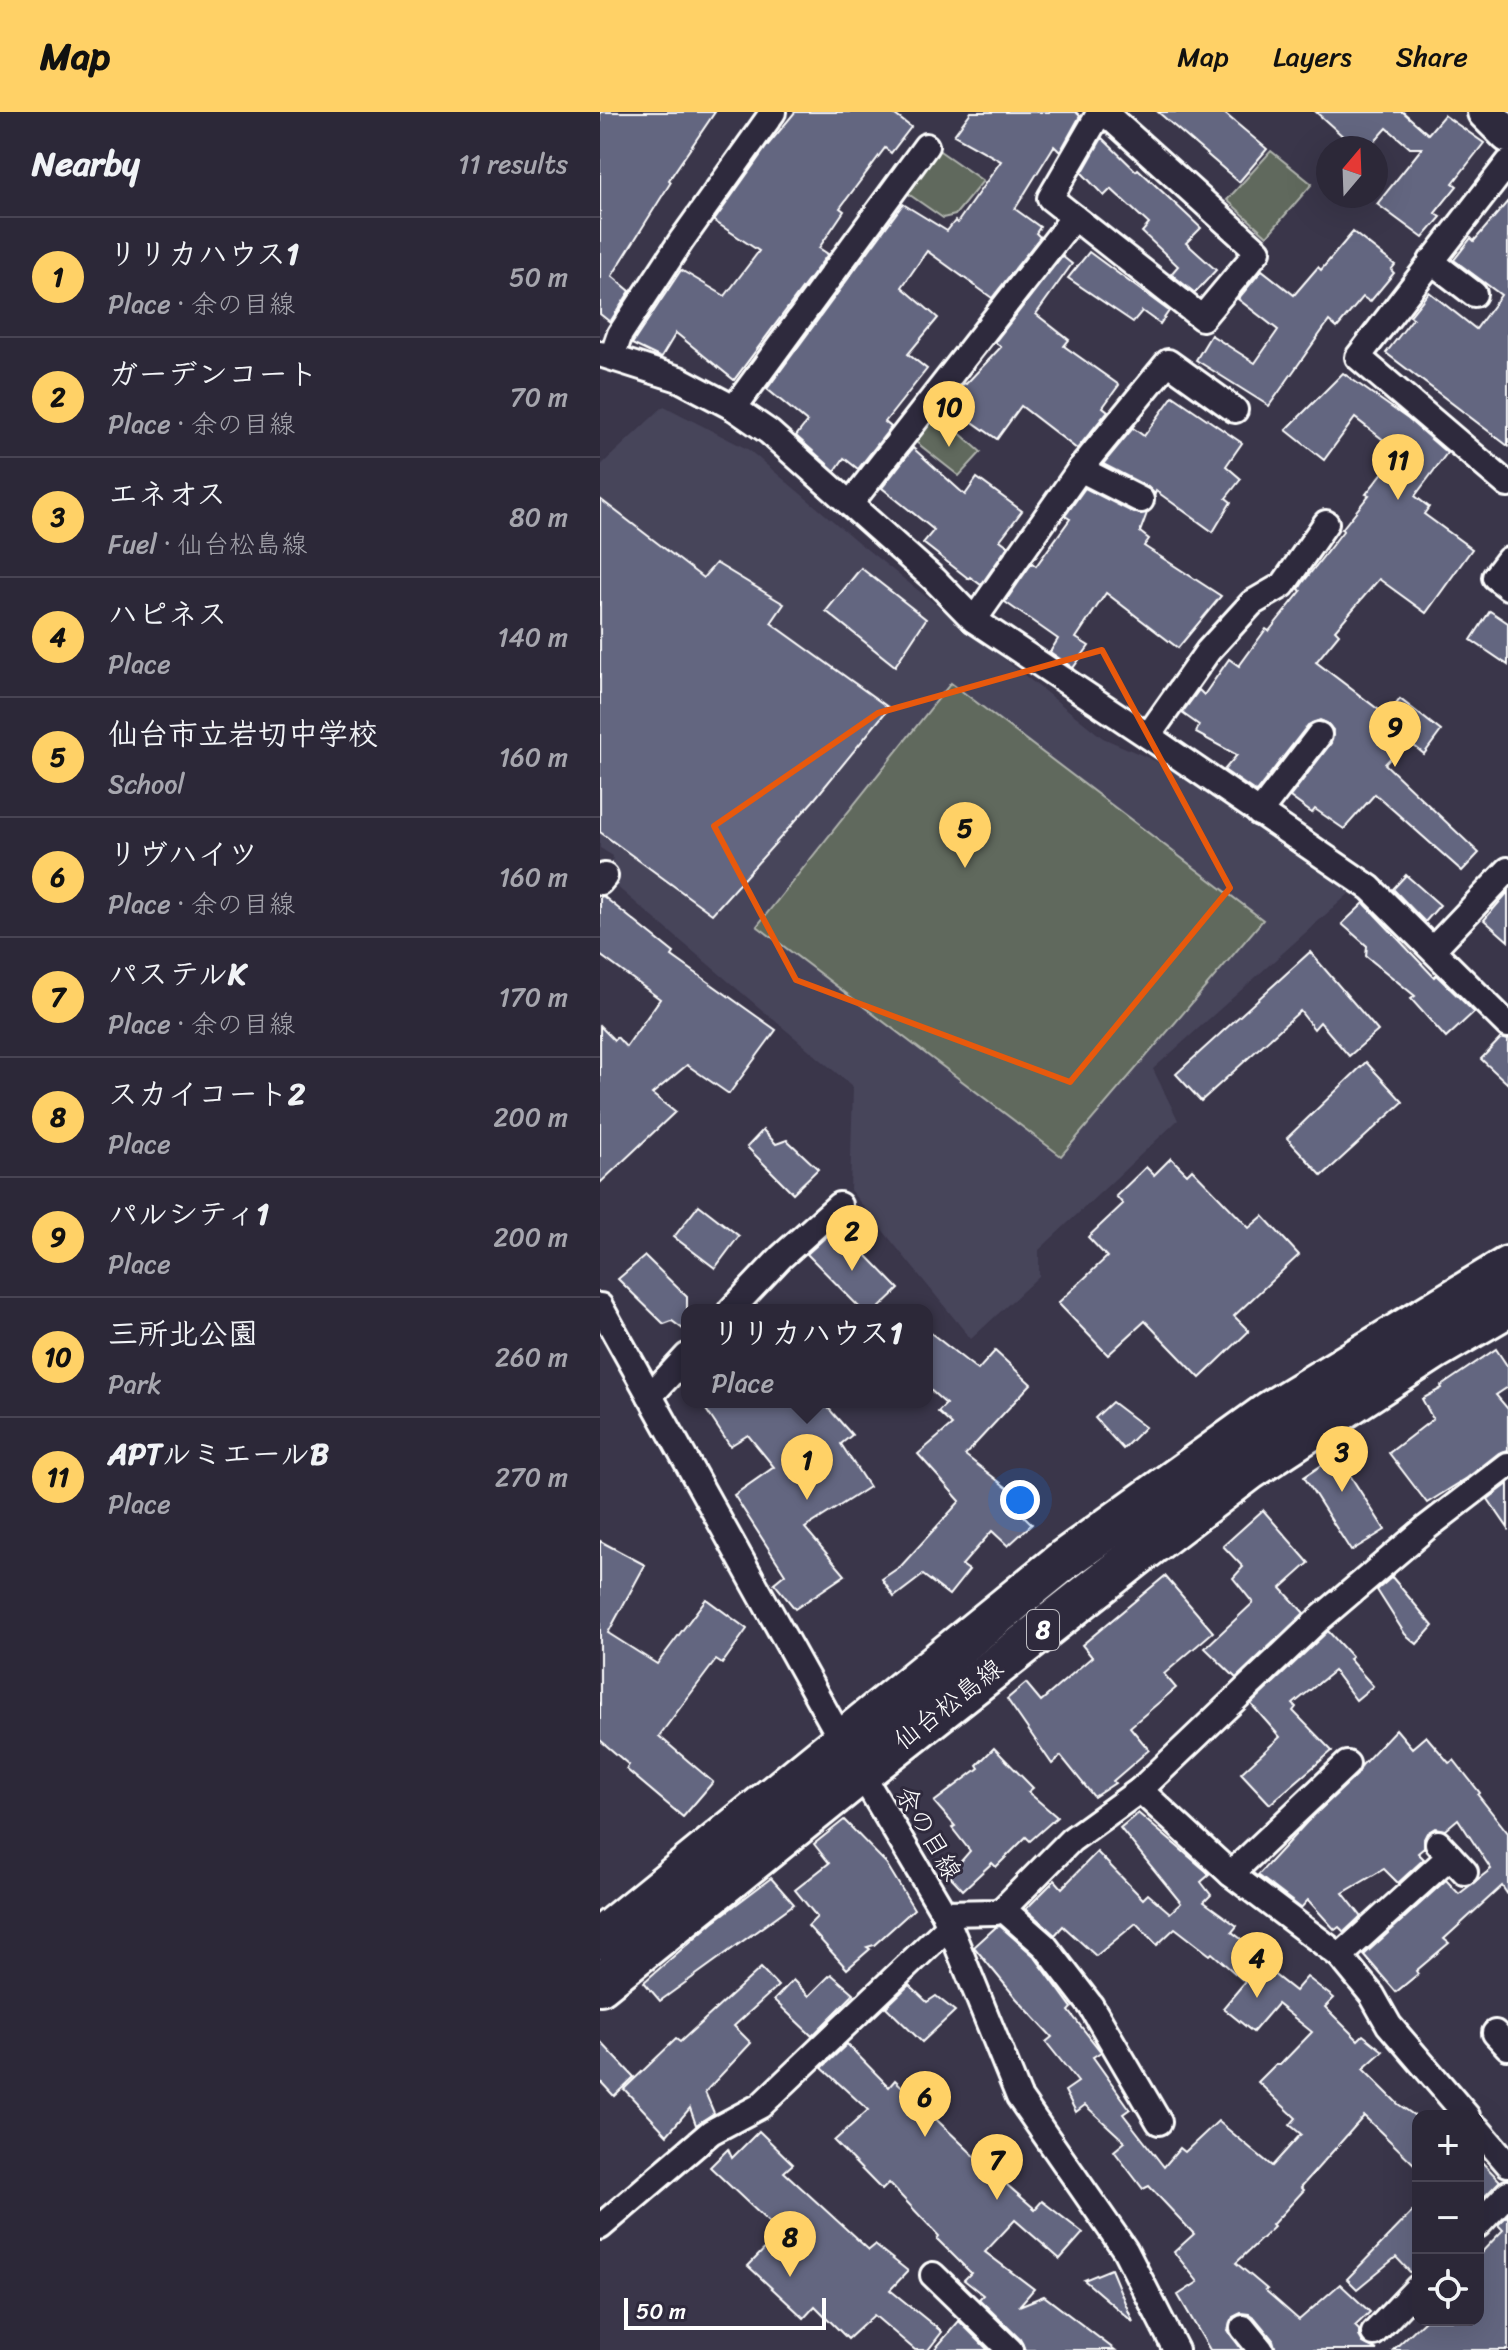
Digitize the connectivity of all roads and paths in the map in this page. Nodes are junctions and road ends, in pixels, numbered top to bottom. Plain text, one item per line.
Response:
1 (773, 112) edge
2 (1102, 112) edge
3 (1485, 112) edge
4 (1508, 135) edge
5 (926, 146) dead end
6 (1508, 163) edge
7 (1074, 217) junction
8 (1431, 261) junction
9 (1474, 294) dead end
10 (606, 356) edge
11 (734, 408) junction
12 (1235, 410) dead end
13 (1080, 469) junction
14 (1508, 485) edge
15 (1141, 500) dead end
16 (850, 504) junction
17 (1326, 523) dead end
18 (1508, 560) edge
19 (1508, 587) edge
20 (974, 620) junction
21 (1319, 735) dead end
22 (1148, 736) junction
23 (1259, 813) junction
24 (1508, 870) edge
25 (1433, 949) junction
26 (1508, 1025) edge
27 (839, 1205) dead end
28 (1508, 1267) edge
29 (737, 1304) edge
30 (600, 1306) edge
31 (1508, 1306) edge
32 (681, 1362) edge
33 (650, 1396) junction
34 (1508, 1465) edge
35 (852, 1757) junction
36 (1347, 1764) dead end
37 (1140, 1790) junction
38 (1451, 1857) dead end
39 (1231, 1874) junction
40 (1003, 1909) junction
41 (946, 1920) junction
42 (600, 1938) edge
43 (1340, 1956) junction
44 (600, 1984) edge
45 (1462, 2110) edge
46 (1159, 2122) dead end
47 (1484, 2136) edge
48 (1508, 2164) edge
49 (1508, 2193) edge
50 (1484, 2219) edge
51 (600, 2227) edge
52 (933, 2275) dead end
53 (1412, 2293) edge
54 (1243, 2328) dead end
55 (1374, 2333) dead end
56 (1010, 2350) edge
57 (1176, 2350) edge
58 (1261, 2350) edge

1 - 10 street
2 - 7 street
2 - 7 street
3 - 4 main road
5 - 11 street
6 - 8 street
7 - 16 street
8 - 9 street
8 - 14 street
10 - 11 street
11 - 16 street
12 - 13 street
13 - 15 street
13 - 20 street
16 - 20 street
17 - 22 street
18 - 19 street
20 - 22 street
21 - 23 street
22 - 23 street
23 - 25 street
24 - 25 street
25 - 26 street
27 - 29 street
28 - 35 main road, 仙台松島線 / 8
30 - 33 street, 余の目線
31 - 35 main road, 仙台松島線 / 8
32 - 33 street
33 - 35 street, 余の目線
34 - 37 street
35 - 41 street, 余の目線
35 - 42 main road, 仙台松島線 / 8
35 - 44 main road, 仙台松島線 / 8
36 - 39 street
37 - 39 street
37 - 40 street
38 - 43 street
39 - 43 street
40 - 41 street
40 - 46 street
41 - 51 street
41 - 57 street, 余の目線
43 - 45 street
47 - 48 street
49 - 50 street
52 - 56 street
53 - 55 street
54 - 58 street

